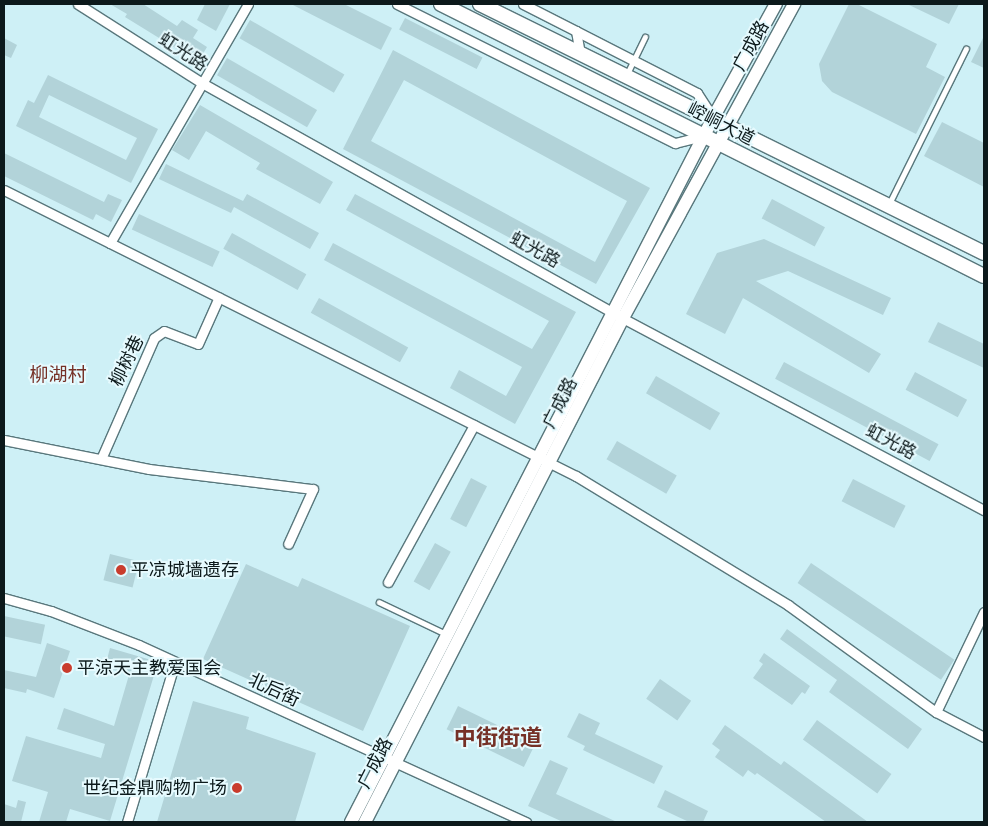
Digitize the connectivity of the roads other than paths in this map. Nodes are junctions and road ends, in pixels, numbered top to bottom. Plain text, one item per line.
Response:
1 (78, 4) edge
2 (248, 4) edge
3 (397, 4) edge
4 (441, 4) edge
5 (480, 4) edge
6 (523, 4) edge
7 (776, 4) edge
8 (794, 4) edge
9 (576, 30) junction
10 (645, 37) dead end
11 (966, 49) dead end
12 (580, 53) junction
13 (633, 60) junction
14 (626, 75) junction
15 (202, 83) junction
16 (713, 118) junction
17 (728, 125) junction
18 (703, 136) junction
19 (718, 143) junction
20 (4, 190) edge
21 (888, 205) junction
22 (110, 243) junction
23 (984, 253) edge
24 (984, 276) edge
25 (219, 298) junction
26 (618, 315) junction
27 (474, 425) junction
28 (4, 440) edge
29 (101, 459) junction
30 (544, 460) junction
31 (984, 510) edge
32 (288, 544) dead end
33 (388, 582) dead end
34 (4, 598) edge
35 (379, 602) dead end
36 (984, 612) edge
37 (448, 634) junction
38 (175, 662) junction
39 (936, 712) junction
40 (984, 737) edge
41 (389, 761) junction
42 (507, 818) edge
43 (127, 822) edge
44 (351, 822) edge
45 (365, 822) edge
46 (526, 822) edge

1 - 15 street, 虹光路
2 - 15 street
3 - 18 street
4 - 18 main road, 崆峒大道
5 - 12 main road, 崆峒大道
6 - 9 street
7 - 16 main road, 广成路
8 - 17 main road, 广成路
9 - 12 street
9 - 13 street
10 - 13 lane
11 - 21 lane
12 - 14 main road, 崆峒大道
13 - 14 lane
13 - 16 street
14 - 16 main road, 崆峒大道
15 - 22 street
15 - 26 street, 虹光路
16 - 17 main road, 崆峒大道
16 - 18 main road, 广成路
17 - 19 main road, 广成路
17 - 21 main road, 崆峒大道
18 - 19 main road, 崆峒大道
18 - 26 main road, 广成路
19 - 24 main road, 崆峒大道
19 - 26 main road, 广成路
20 - 22 street
21 - 23 main road, 崆峒大道
22 - 25 street
25 - 27 street
25 - 29 street, 柳树巷
26 - 30 main road, 广成路
26 - 31 street, 虹光路
27 - 30 street
27 - 33 street
28 - 29 street
29 - 32 street
30 - 37 main road, 广成路
30 - 39 street
30 - 41 main road, 广成路
34 - 38 street, 北后街
35 - 37 lane
36 - 39 street
37 - 41 main road, 广成路
38 - 41 street, 北后街
38 - 43 street
39 - 40 street
41 - 42 street, 北后街
41 - 44 main road, 广成路
41 - 45 main road, 广成路
42 - 46 street, 北后街

